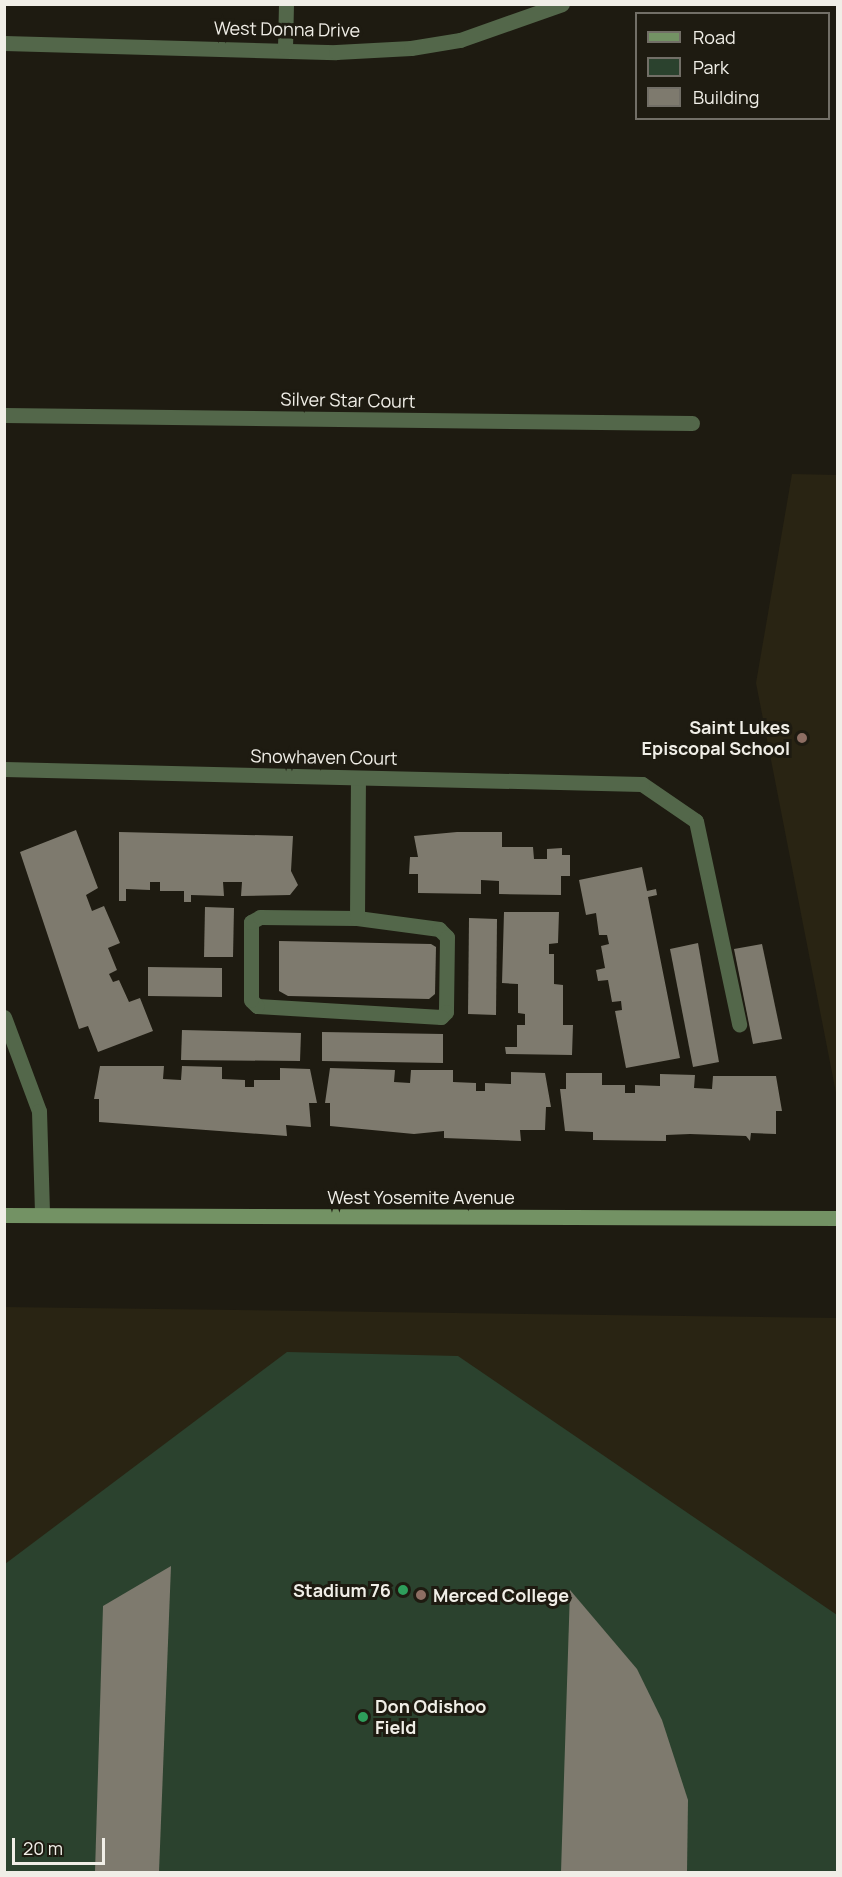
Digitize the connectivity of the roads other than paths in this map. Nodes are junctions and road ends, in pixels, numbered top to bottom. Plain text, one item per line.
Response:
1 (286, 4) edge
2 (562, 4) edge
3 (4, 43) edge
4 (285, 48) junction
5 (4, 415) edge
6 (692, 423) dead end
7 (4, 769) edge
8 (358, 777) junction
9 (357, 918) junction
10 (4, 1017) edge
11 (739, 1024) dead end
12 (4, 1215) edge
13 (42, 1215) junction
14 (837, 1218) edge

1 - 4 street
2 - 4 street, West Donna Drive
3 - 4 street, West Donna Drive
5 - 6 street, Silver Star Court
7 - 8 street, Snowhaven Court
8 - 9 street
8 - 11 street, Snowhaven Court
9 - 9 street
10 - 13 street
12 - 13 main road, West Yosemite Avenue
13 - 14 main road, West Yosemite Avenue

